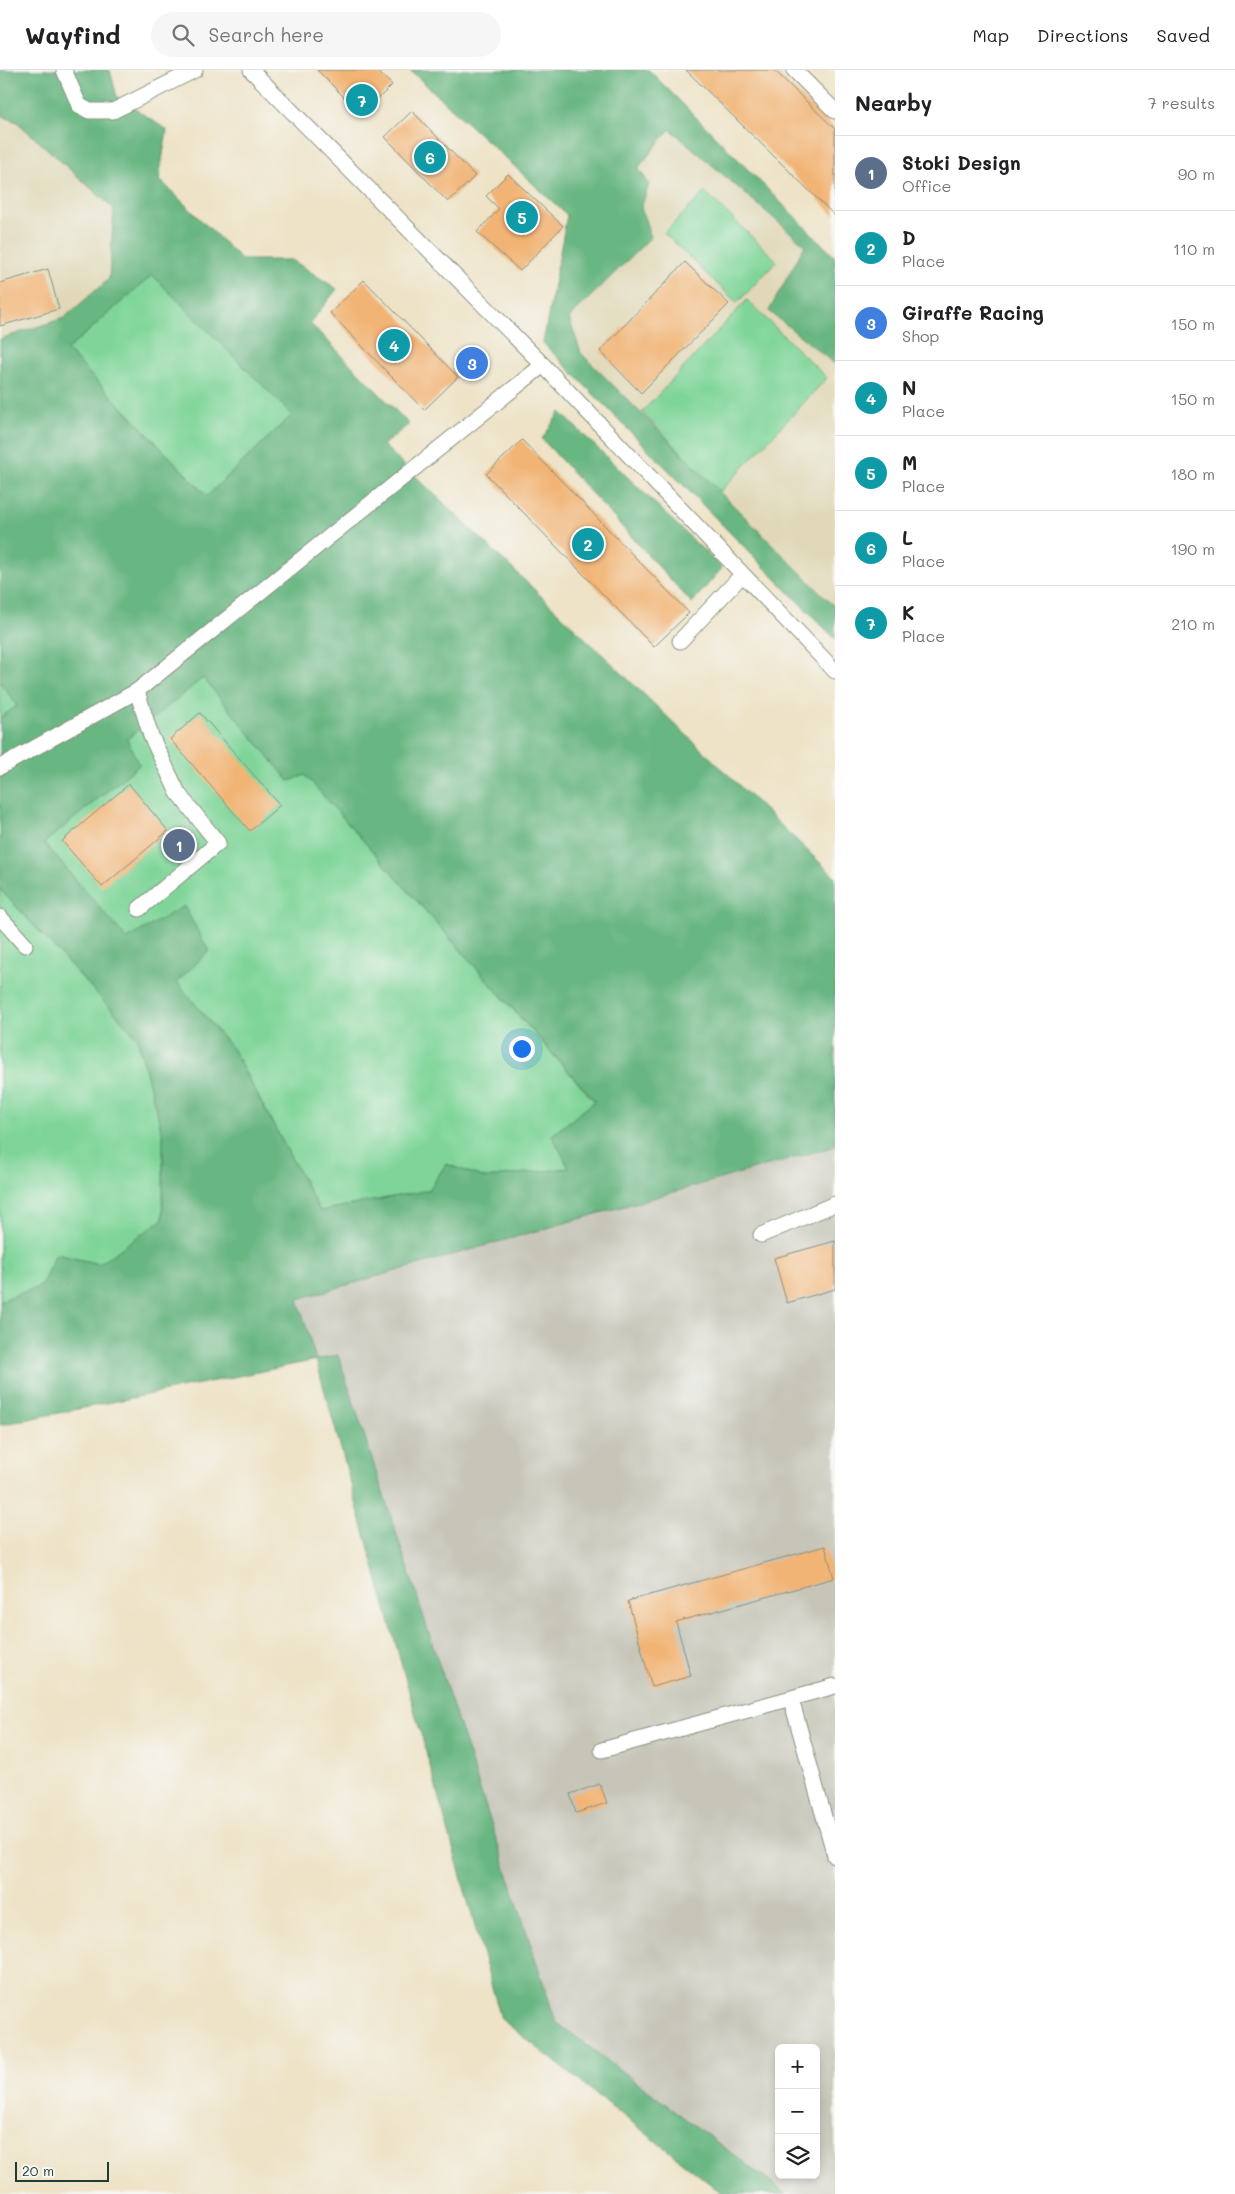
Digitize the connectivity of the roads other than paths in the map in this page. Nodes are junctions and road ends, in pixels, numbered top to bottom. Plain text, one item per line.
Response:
1 (64, 70) edge
2 (195, 70) edge
3 (251, 70) edge
4 (794, 70) edge
5 (835, 111) edge
6 (543, 365) junction
7 (742, 575) junction
8 (680, 641) dead end
9 (835, 671) edge
10 (137, 691) junction
11 (4, 759) edge
12 (139, 910) dead end
13 (0, 917) edge
14 (26, 945) dead end
15 (835, 1204) edge
16 (761, 1235) dead end
17 (835, 1686) edge
18 (791, 1699) junction
19 (602, 1750) dead end
20 (835, 1856) edge

1 - 2 lane
3 - 6 lane
4 - 5 lane
6 - 7 lane
6 - 10 lane
7 - 8 lane
7 - 9 lane
10 - 11 lane
10 - 12 lane
13 - 14 lane
15 - 16 lane
17 - 18 lane
18 - 19 lane
18 - 20 lane

